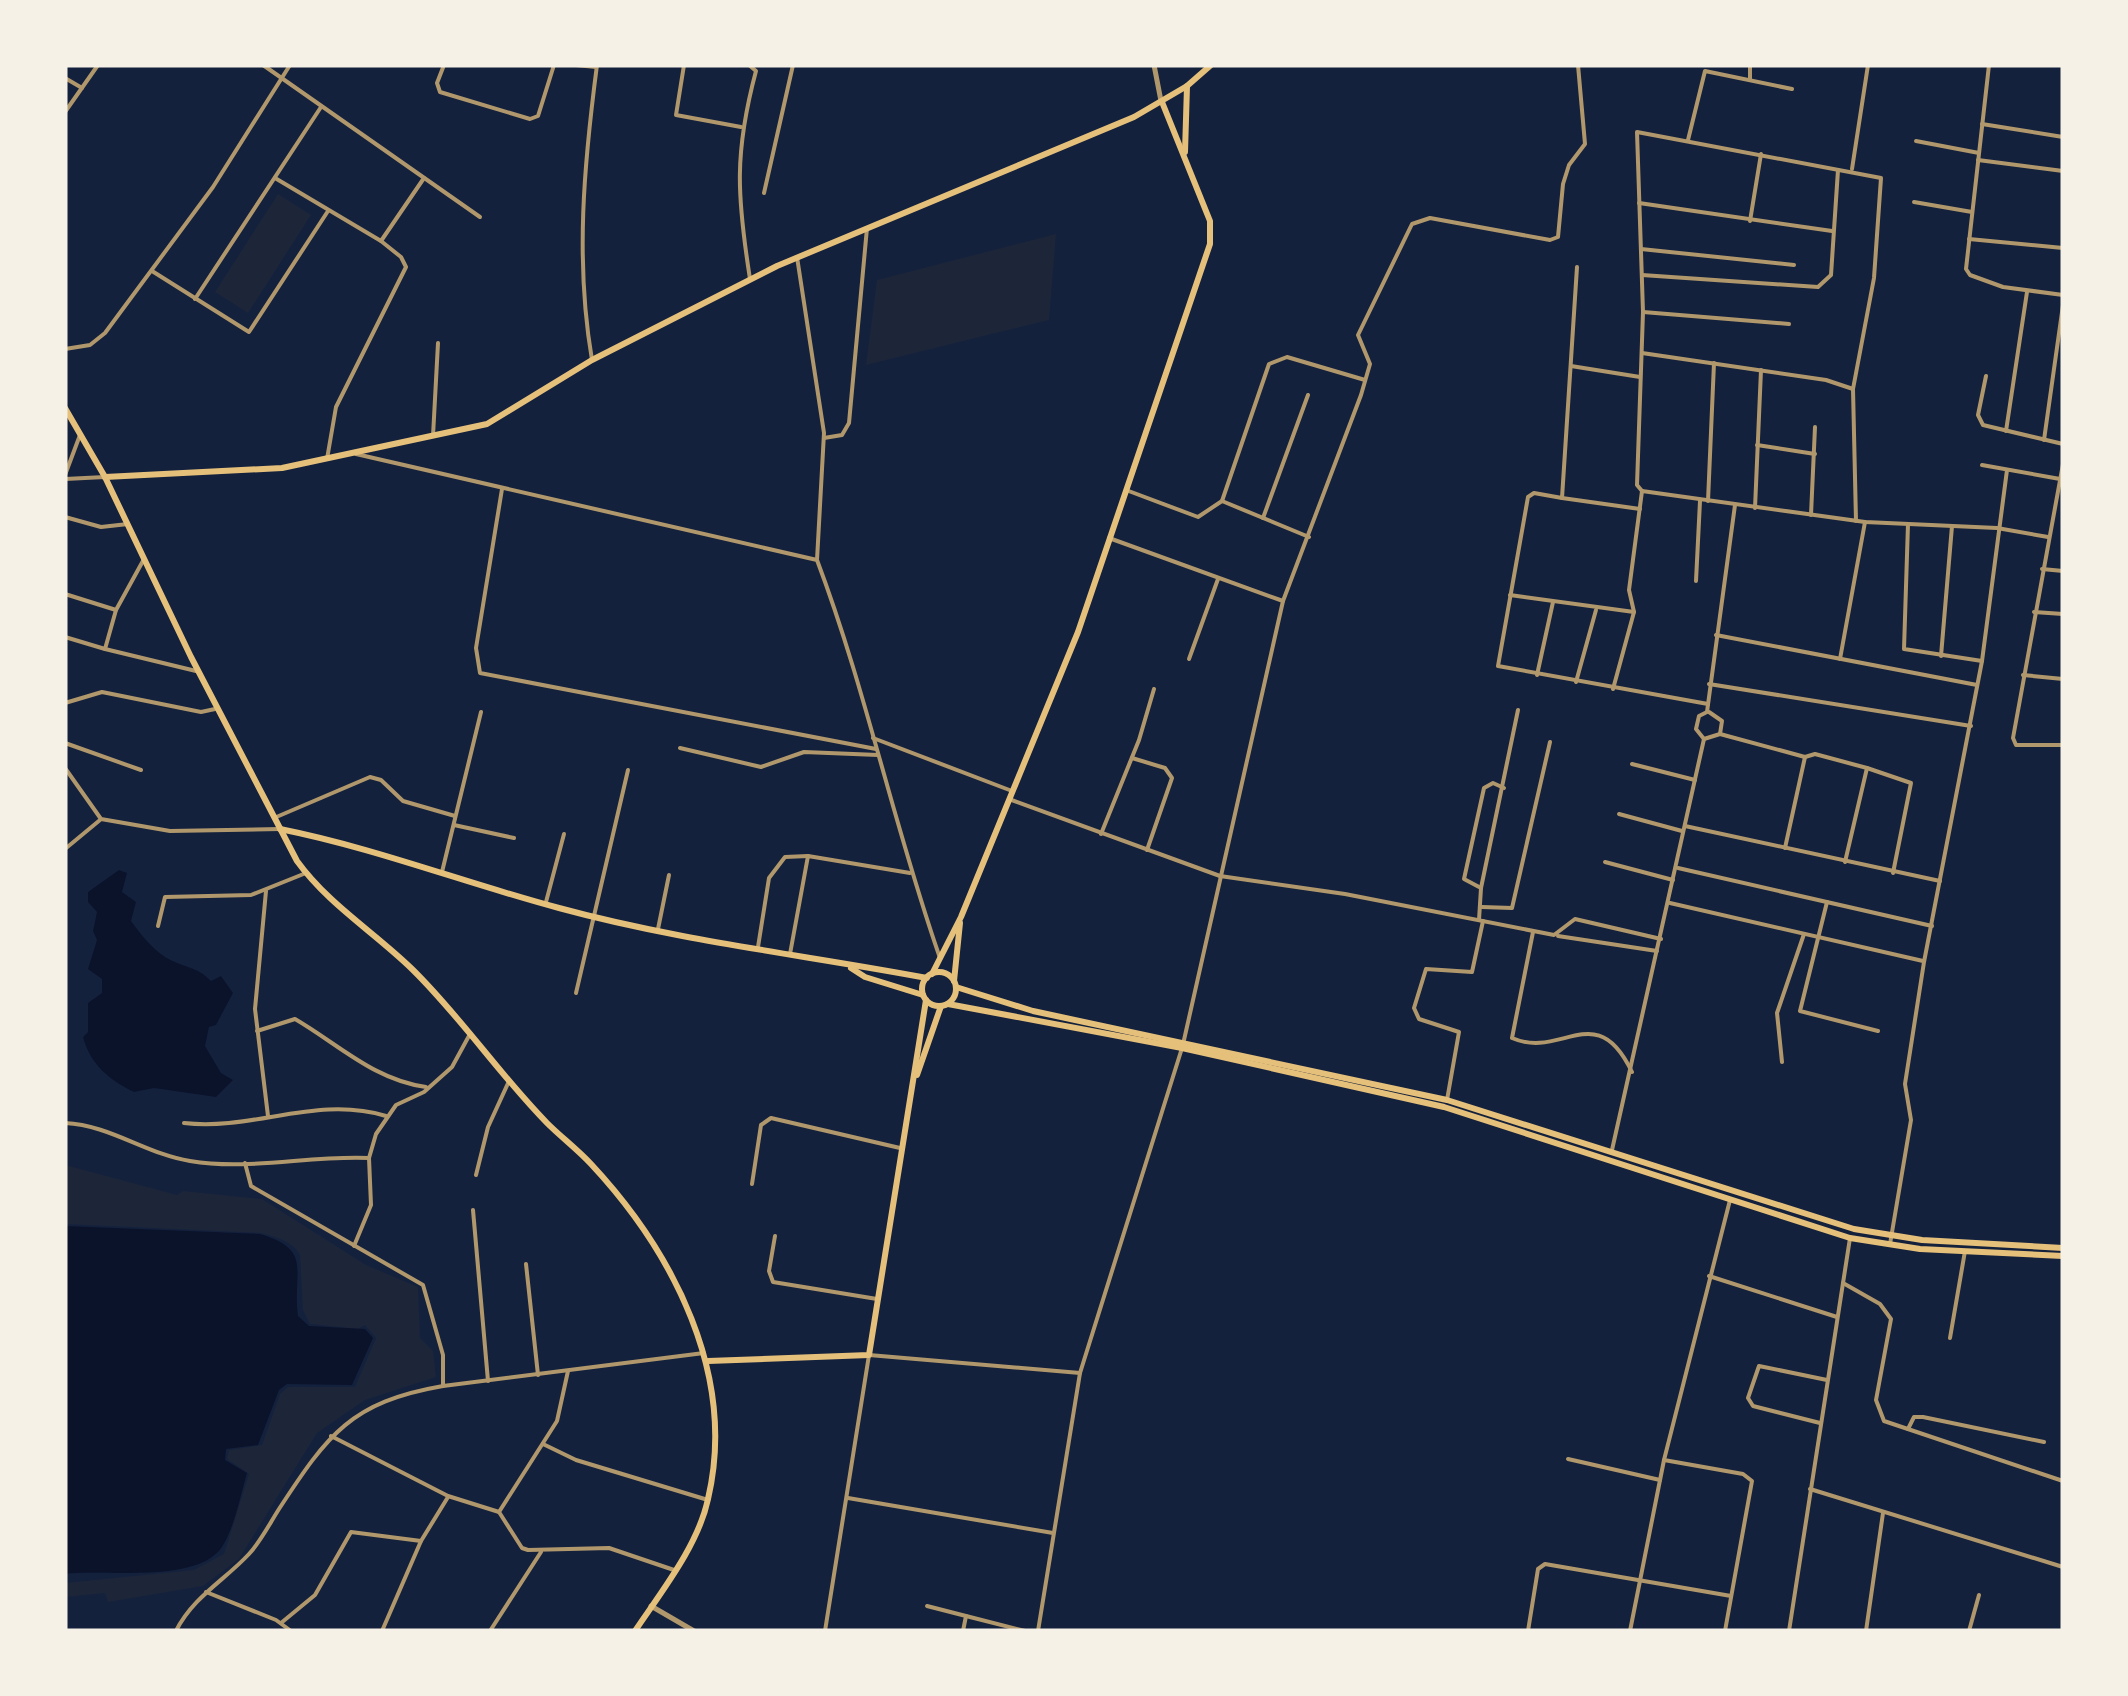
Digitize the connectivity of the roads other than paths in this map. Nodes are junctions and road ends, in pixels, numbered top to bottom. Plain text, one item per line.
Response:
1 (98, 65) edge
2 (262, 65) edge
3 (290, 65) edge
4 (444, 65) edge
5 (554, 65) edge
6 (576, 65) edge
7 (684, 65) edge
8 (749, 65) edge
9 (793, 65) edge
10 (1154, 65) edge
11 (1211, 65) edge
12 (1578, 65) edge
13 (1750, 65) edge
14 (1868, 65) edge
15 (1988, 65) edge
16 (597, 66) edge
17 (65, 78) edge
18 (1750, 80) junction
19 (283, 81) junction
20 (1187, 86) junction
21 (82, 88) junction
22 (1792, 90) dead end
23 (1162, 102) junction
24 (322, 107) junction
25 (65, 112) edge
26 (1982, 124) junction
27 (741, 127) junction
28 (2063, 137) edge
29 (1688, 140) junction
30 (1916, 141) dead end
31 (1761, 154) junction
32 (1978, 156) junction
33 (1185, 158) junction
34 (1838, 169) junction
35 (1851, 171) junction
36 (2063, 171) edge
37 (275, 178) junction
38 (424, 178) junction
39 (764, 193) dead end
40 (1914, 202) dead end
41 (1639, 203) junction
42 (328, 212) junction
43 (1972, 212) junction
44 (480, 217) dead end
45 (1750, 222) junction
46 (868, 228) junction
47 (1834, 231) junction
48 (1969, 238) junction
49 (381, 240) junction
50 (2063, 248) edge
51 (1640, 250) junction
52 (798, 257) junction
53 (1794, 264) dead end
54 (1578, 267) dead end
55 (152, 270) junction
56 (1642, 276) junction
57 (750, 280) junction
58 (2027, 290) junction
59 (2063, 295) edge
60 (195, 299) junction
61 (2063, 305) edge
62 (1643, 312) junction
63 (1789, 324) dead end
64 (438, 343) dead end
65 (65, 349) edge
66 (1642, 352) junction
67 (2056, 354) junction
68 (2063, 358) edge
69 (592, 360) junction
70 (1714, 363) junction
71 (1571, 366) junction
72 (1761, 370) junction
73 (1986, 376) dead end
74 (1641, 377) junction
75 (1366, 380) junction
76 (1853, 389) junction
77 (1308, 395) dead end
78 (65, 408) edge
79 (1815, 428) dead end
80 (81, 431) junction
81 (2006, 431) junction
82 (433, 436) junction
83 (824, 438) junction
84 (2044, 440) junction
85 (2063, 444) edge
86 (1757, 445) junction
87 (356, 454) junction
88 (1815, 454) junction
89 (328, 460) junction
90 (2063, 464) edge
91 (1982, 465) dead end
92 (2007, 470) junction
93 (106, 477) junction
94 (65, 478) edge
95 (2060, 479) junction
96 (502, 489) junction
97 (1126, 490) junction
98 (1642, 491) junction
99 (1562, 498) junction
100 (1700, 500) junction
101 (1222, 501) junction
102 (1708, 501) junction
103 (1735, 505) junction
104 (1755, 508) junction
105 (1640, 509) junction
106 (1811, 515) junction
107 (65, 517) edge
108 (1263, 518) junction
109 (1856, 521) junction
110 (1864, 522) junction
111 (128, 524) junction
112 (1908, 524) junction
113 (1952, 525) junction
114 (1997, 528) junction
115 (2048, 536) junction
116 (1309, 537) junction
117 (1110, 538) junction
118 (144, 558) junction
119 (817, 560) junction
120 (2042, 569) junction
121 (2063, 570) edge
122 (1218, 578) junction
123 (1696, 581) dead end
124 (65, 594) edge
125 (1510, 595) junction
126 (1283, 601) junction
127 (1553, 602) junction
128 (1596, 609) junction
129 (116, 610) junction
130 (1634, 612) junction
131 (2034, 612) junction
132 (2063, 614) edge
133 (1716, 635) junction
134 (65, 636) edge
135 (105, 649) junction
136 (1941, 656) junction
137 (1190, 659) dead end
138 (1840, 659) junction
139 (1982, 661) junction
140 (199, 672) junction
141 (1537, 675) junction
142 (2024, 675) junction
143 (2063, 679) edge
144 (1576, 682) junction
145 (1709, 684) junction
146 (1978, 685) junction
147 (1154, 689) dead end
148 (1613, 689) junction
149 (65, 703) edge
150 (1708, 704) junction
151 (218, 708) junction
152 (1518, 710) dead end
153 (481, 712) dead end
154 (1707, 712) junction
155 (1971, 726) junction
156 (1720, 734) junction
157 (873, 738) junction
158 (1704, 739) junction
159 (1550, 742) dead end
160 (65, 744) edge
161 (2063, 746) edge
162 (680, 748) dead end
163 (877, 752) junction
164 (1805, 756) junction
165 (1132, 758) junction
166 (1632, 764) dead end
167 (65, 768) edge
168 (1868, 768) junction
169 (141, 770) dead end
170 (628, 770) dead end
171 (68, 780) edge
172 (1695, 780) junction
173 (1504, 788) junction
174 (1010, 795) junction
175 (1619, 814) dead end
176 (456, 816) junction
177 (274, 818) junction
178 (101, 819) junction
179 (454, 826) junction
180 (280, 828) junction
181 (1685, 829) junction
182 (564, 834) dead end
183 (1101, 834) junction
184 (514, 838) dead end
185 (1785, 848) junction
186 (65, 849) edge
187 (1147, 850) junction
188 (808, 856) junction
189 (1605, 862) dead end
190 (1846, 862) junction
191 (1678, 868) junction
192 (442, 872) junction
193 (910, 872) junction
194 (306, 873) junction
195 (1893, 873) junction
196 (669, 875) dead end
197 (1220, 876) junction
198 (1675, 881) junction
199 (1940, 882) junction
200 (1480, 888) junction
201 (266, 891) junction
202 (1827, 902) junction
203 (1670, 903) junction
204 (545, 904) junction
205 (1482, 907) junction
206 (593, 916) junction
207 (961, 916) junction
208 (1481, 921) junction
209 (158, 926) dead end
210 (1932, 926) junction
211 (1533, 931) junction
212 (657, 932) junction
213 (1804, 934) junction
214 (1558, 936) junction
215 (1817, 937) junction
216 (1661, 939) junction
217 (758, 949) junction
218 (1658, 952) junction
219 (790, 954) junction
220 (940, 958) junction
221 (1924, 962) junction
222 (852, 968) junction
223 (930, 976) junction
224 (955, 984) junction
225 (576, 993) dead end
226 (925, 998) junction
227 (945, 1005) junction
228 (257, 1031) junction
229 (1878, 1031) dead end
230 (470, 1034) junction
231 (1183, 1044) junction
232 (1782, 1062) dead end
233 (1632, 1072) junction
234 (916, 1078) junction
235 (509, 1081) junction
236 (427, 1088) junction
237 (1447, 1100) junction
238 (268, 1116) junction
239 (387, 1116) junction
240 (65, 1123) edge
241 (184, 1123) dead end
242 (905, 1149) junction
243 (1612, 1150) junction
244 (369, 1158) junction
245 (246, 1163) junction
246 (476, 1175) dead end
247 (752, 1184) dead end
248 (1730, 1200) junction
249 (473, 1210) dead end
250 (1892, 1235) junction
251 (775, 1236) dead end
252 (1850, 1238) junction
253 (354, 1246) junction
254 (1890, 1246) junction
255 (2063, 1248) edge
256 (1965, 1251) junction
257 (2063, 1256) edge
258 (526, 1264) dead end
259 (1709, 1276) junction
260 (1842, 1283) junction
261 (878, 1299) junction
262 (1837, 1316) junction
263 (1950, 1338) dead end
264 (869, 1355) junction
265 (707, 1357) junction
266 (568, 1371) junction
267 (1080, 1373) junction
268 (538, 1375) junction
269 (1827, 1380) junction
270 (488, 1381) junction
271 (444, 1386) junction
272 (1820, 1423) junction
273 (1908, 1429) junction
274 (330, 1436) junction
275 (2044, 1442) dead end
276 (544, 1444) junction
277 (1568, 1459) dead end
278 (1664, 1460) junction
279 (1660, 1480) junction
280 (2063, 1481) edge
281 (1810, 1489) junction
282 (448, 1496) junction
283 (848, 1498) junction
284 (708, 1500) junction
285 (499, 1512) junction
286 (1883, 1513) junction
287 (1053, 1533) junction
288 (421, 1540) junction
289 (541, 1552) junction
290 (2063, 1567) edge
291 (674, 1570) junction
292 (1639, 1582) junction
293 (206, 1592) junction
294 (1979, 1595) dead end
295 (1732, 1597) junction
296 (651, 1606) junction
297 (926, 1606) dead end
298 (966, 1616) junction
299 (280, 1623) junction
300 (996, 1624) junction
301 (176, 1631) edge
302 (291, 1631) edge
303 (382, 1631) edge
304 (490, 1631) edge
305 (635, 1631) edge
306 (694, 1631) edge
307 (825, 1631) edge
308 (963, 1631) edge
309 (995, 1631) edge
310 (1025, 1631) edge
311 (1038, 1631) edge
312 (1528, 1631) edge
313 (1630, 1631) edge
314 (1726, 1631) edge
315 (1789, 1631) edge
316 (1866, 1631) edge
317 (1969, 1631) edge

1 - 21 street
2 - 19 street
3 - 19 street
4 - 5 street
6 - 16 street
7 - 27 street
8 - 27 street
9 - 39 street
10 - 23 street
11 - 20 main road
12 - 75 street
13 - 18 street
14 - 35 street
15 - 26 street
16 - 69 street
17 - 21 street
18 - 22 street
18 - 29 street
19 - 24 street
19 - 55 street
20 - 23 main road
20 - 33 main road
21 - 25 street
23 - 33 main road
23 - 46 main road
24 - 37 street
24 - 38 street
26 - 28 street
26 - 32 street
27 - 57 street
29 - 31 street
29 - 41 street
30 - 32 street
31 - 34 street
31 - 45 street
32 - 36 street
32 - 43 street
33 - 97 main road
34 - 35 street
34 - 47 street
35 - 76 street
37 - 42 street
37 - 60 street
38 - 44 street
38 - 49 street
40 - 43 street
41 - 45 street
41 - 51 street
42 - 49 street
42 - 60 street
43 - 48 street
45 - 47 street
46 - 52 main road
46 - 83 street
47 - 56 street
48 - 50 street
48 - 58 street
49 - 89 street
51 - 53 street
51 - 56 street
52 - 57 main road
52 - 83 street
54 - 71 street
55 - 60 street
55 - 65 street
56 - 62 street
57 - 69 main road
58 - 59 street
58 - 81 street
61 - 67 street
62 - 63 street
62 - 66 street
64 - 82 street
66 - 70 street
66 - 74 street
67 - 68 street
67 - 84 street
69 - 82 main road
70 - 72 street
70 - 102 street
71 - 74 street
71 - 99 street
72 - 76 street
72 - 86 street
73 - 81 street
74 - 98 street
75 - 101 street
75 - 116 street
76 - 109 street
77 - 108 street
78 - 80 main road
79 - 88 street
80 - 93 main road
80 - 94 street
81 - 84 street
82 - 87 main road
83 - 119 street
84 - 85 street
86 - 88 street
86 - 104 street
87 - 89 main road
87 - 96 street
88 - 106 street
89 - 93 main road
90 - 95 street
91 - 92 street
92 - 95 street
92 - 114 street
93 - 94 street
93 - 111 main road
95 - 115 street
96 - 119 street
96 - 163 street
97 - 101 street
97 - 117 main road
98 - 100 street
98 - 105 street
99 - 105 street
99 - 125 street
100 - 102 street
100 - 123 street
101 - 108 street
102 - 103 street
103 - 104 street
103 - 133 street
104 - 106 street
105 - 130 street
106 - 109 street
107 - 111 street
108 - 116 street
109 - 110 street
110 - 112 street
110 - 138 street
111 - 118 main road
112 - 113 street
112 - 136 street
113 - 114 street
113 - 136 street
114 - 115 street
114 - 139 street
115 - 120 street
116 - 126 street
117 - 122 street
117 - 174 main road
118 - 129 street
118 - 140 main road
119 - 157 street
120 - 121 street
120 - 131 street
122 - 126 street
122 - 137 street
124 - 129 street
125 - 127 street
125 - 141 street
126 - 197 street
127 - 128 street
127 - 141 street
128 - 130 street
128 - 144 street
129 - 135 street
130 - 148 street
131 - 132 street
131 - 142 street
133 - 138 street
133 - 145 street
134 - 135 street
135 - 140 street
136 - 139 street
138 - 146 street
139 - 146 street
140 - 151 main road
141 - 144 street
142 - 143 street
142 - 161 street
144 - 148 street
145 - 150 street
145 - 155 street
146 - 155 street
147 - 165 street
148 - 150 street
149 - 151 street
150 - 154 street
151 - 177 main road
152 - 173 street
153 - 176 street
154 - 156 street
154 - 158 street
155 - 199 street
156 - 158 street
156 - 164 street
157 - 163 street
157 - 174 street
158 - 172 street
159 - 205 street
160 - 169 street
162 - 163 street
163 - 193 street
164 - 168 street
164 - 185 street
165 - 183 street
165 - 187 street
166 - 172 street
167 - 171 street
168 - 190 street
168 - 195 street
170 - 206 street
171 - 178 street
172 - 181 street
173 - 200 street
173 - 200 street
174 - 183 street
174 - 207 main road
175 - 181 street
176 - 177 street
176 - 179 street
177 - 180 main road
178 - 180 street
178 - 186 street
179 - 184 street
179 - 192 street
180 - 192 main road
180 - 194 main road
181 - 185 street
181 - 191 street
182 - 204 street
183 - 187 street
185 - 190 street
187 - 197 street
188 - 193 street
188 - 217 street
188 - 219 street
189 - 198 street
190 - 195 street
191 - 198 street
191 - 202 street
192 - 204 main road
193 - 220 street
194 - 201 street
194 - 230 main road
195 - 199 street
196 - 212 street
197 - 208 street
197 - 231 street
198 - 203 street
199 - 210 street
200 - 205 street
201 - 209 street
201 - 228 street
202 - 210 street
202 - 215 street
203 - 213 street
203 - 216 street
204 - 206 main road
205 - 208 street
206 - 212 main road
206 - 225 street
207 - 220 main road
207 - 224 main road
208 - 211 street
208 - 237 street
210 - 221 street
211 - 214 street
211 - 233 street
212 - 217 main road
213 - 215 street
213 - 232 street
214 - 216 street
214 - 218 street
215 - 221 street
215 - 229 street
216 - 218 street
217 - 219 main road
218 - 233 street
219 - 222 main road
220 - 223 main road
221 - 250 street
222 - 223 main road
222 - 226 main road
223 - 224 main road
223 - 226 main road
224 - 227 main road
224 - 231 main road
226 - 227 main road
226 - 234 main road
227 - 231 main road
227 - 234 main road
228 - 236 street
228 - 238 street
230 - 235 main road
230 - 236 street
231 - 237 main road
231 - 248 main road
231 - 267 street
233 - 243 street
234 - 242 main road
235 - 246 street
235 - 265 main road
236 - 239 street
237 - 243 main road
238 - 239 street
238 - 241 street
239 - 244 street
240 - 245 street
242 - 247 street
242 - 261 main road
243 - 250 main road
244 - 245 street
244 - 253 street
245 - 253 street
248 - 252 main road
248 - 259 street
249 - 270 street
250 - 254 street
250 - 255 main road
251 - 261 street
252 - 254 main road
252 - 260 street
253 - 271 street
254 - 256 main road
256 - 257 main road
256 - 263 street
258 - 268 street
259 - 262 street
259 - 278 street
260 - 262 street
260 - 273 street
261 - 264 main road
262 - 269 street
264 - 265 main road
264 - 267 street
264 - 283 street
265 - 266 street
265 - 284 main road
266 - 268 street
266 - 276 street
267 - 287 street
268 - 270 street
269 - 272 street
269 - 272 street
270 - 271 street
271 - 274 street
272 - 281 street
273 - 275 street
273 - 280 street
274 - 282 street
274 - 293 street
276 - 284 street
276 - 285 street
277 - 279 street
278 - 279 street
278 - 295 street
279 - 292 street
281 - 286 street
281 - 315 street
282 - 285 street
282 - 288 street
283 - 287 street
283 - 307 street
284 - 291 main road
285 - 289 street
286 - 290 street
286 - 316 street
287 - 311 street
288 - 299 street
288 - 303 street
289 - 291 street
289 - 304 street
291 - 296 main road
292 - 295 street
292 - 312 street
292 - 313 street
293 - 299 street
293 - 301 street
294 - 317 street
295 - 314 street
296 - 305 main road
296 - 306 street
297 - 298 street
298 - 300 street
298 - 308 street
299 - 302 street
300 - 309 street
300 - 310 street

